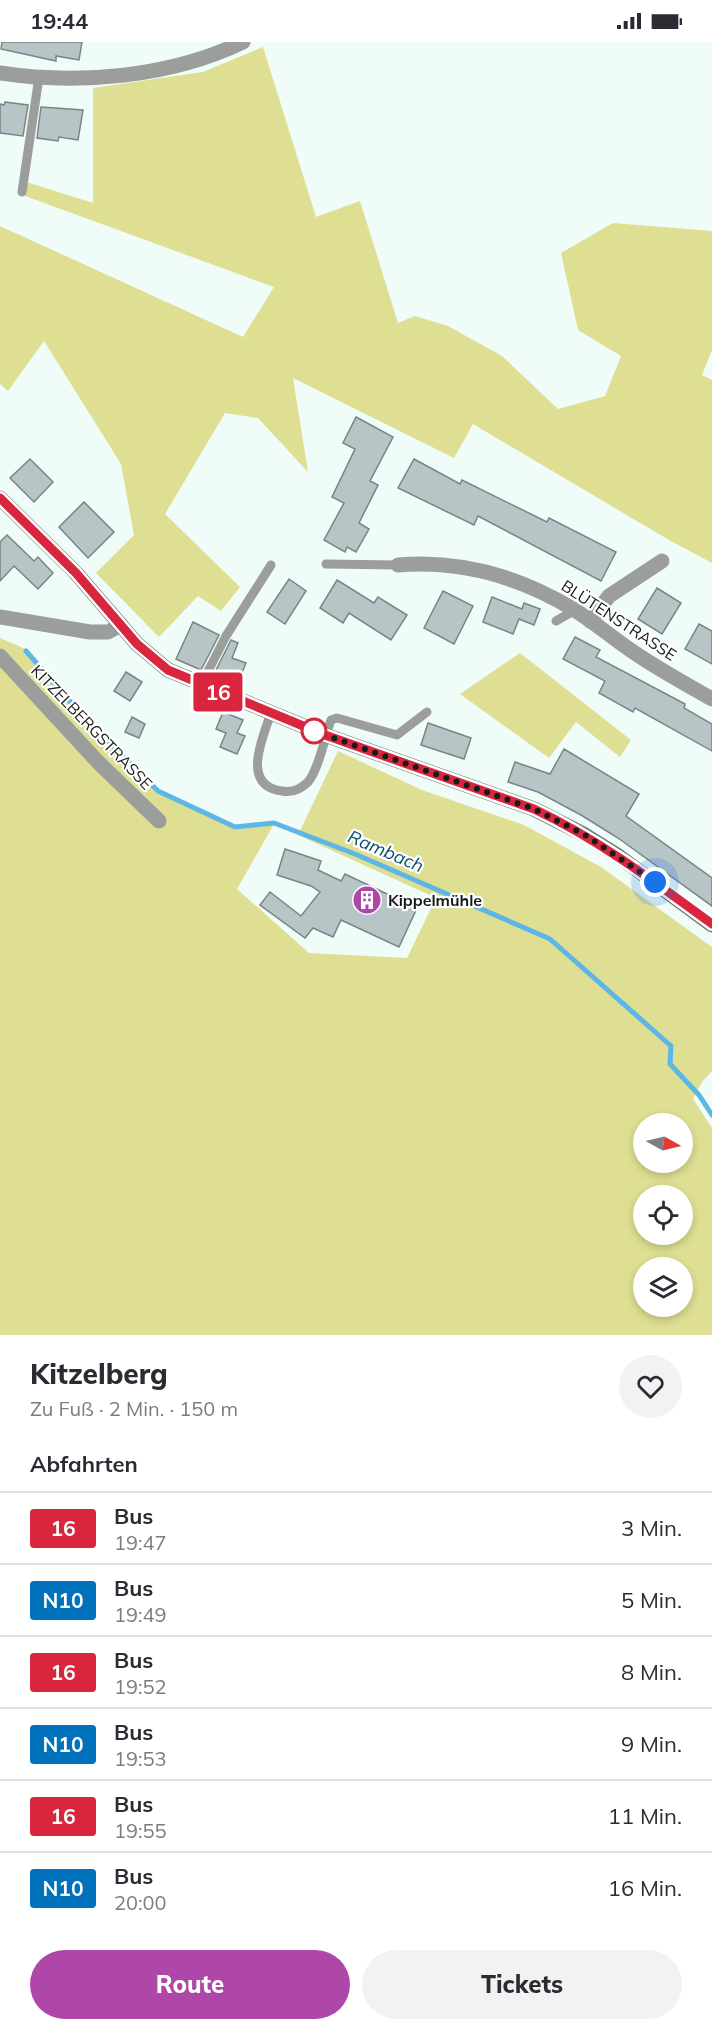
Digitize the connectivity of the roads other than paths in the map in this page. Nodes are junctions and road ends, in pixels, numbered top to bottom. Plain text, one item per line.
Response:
1 (243, 42) edge
2 (0, 73) edge
3 (39, 76) junction
4 (22, 192) dead end
5 (0, 498) edge
6 (662, 561) dead end
7 (326, 564) dead end
8 (271, 565) dead end
9 (398, 565) joint
10 (574, 610) junction
11 (0, 617) edge
12 (556, 621) dead end
13 (590, 621) junction
14 (121, 625) junction
15 (0, 656) edge
16 (201, 685) junction
17 (712, 699) edge
18 (426, 712) dead end
19 (271, 713) junction
20 (325, 735) junction
21 (159, 821) dead end
22 (712, 925) edge

1 - 3 street
2 - 3 street
3 - 4 lane
5 - 14 main road
6 - 13 street
7 - 9 lane
8 - 16 lane
9 - 10 street, BLÜTENSTRASSE
10 - 12 lane
10 - 13 street, BLÜTENSTRASSE
11 - 14 street
13 - 17 street, BLÜTENSTRASSE
14 - 16 main road
15 - 21 street, KITZELBERGSTRASSE
16 - 19 main road
18 - 20 lane
19 - 20 main road
19 - 20 lane
20 - 22 main road

